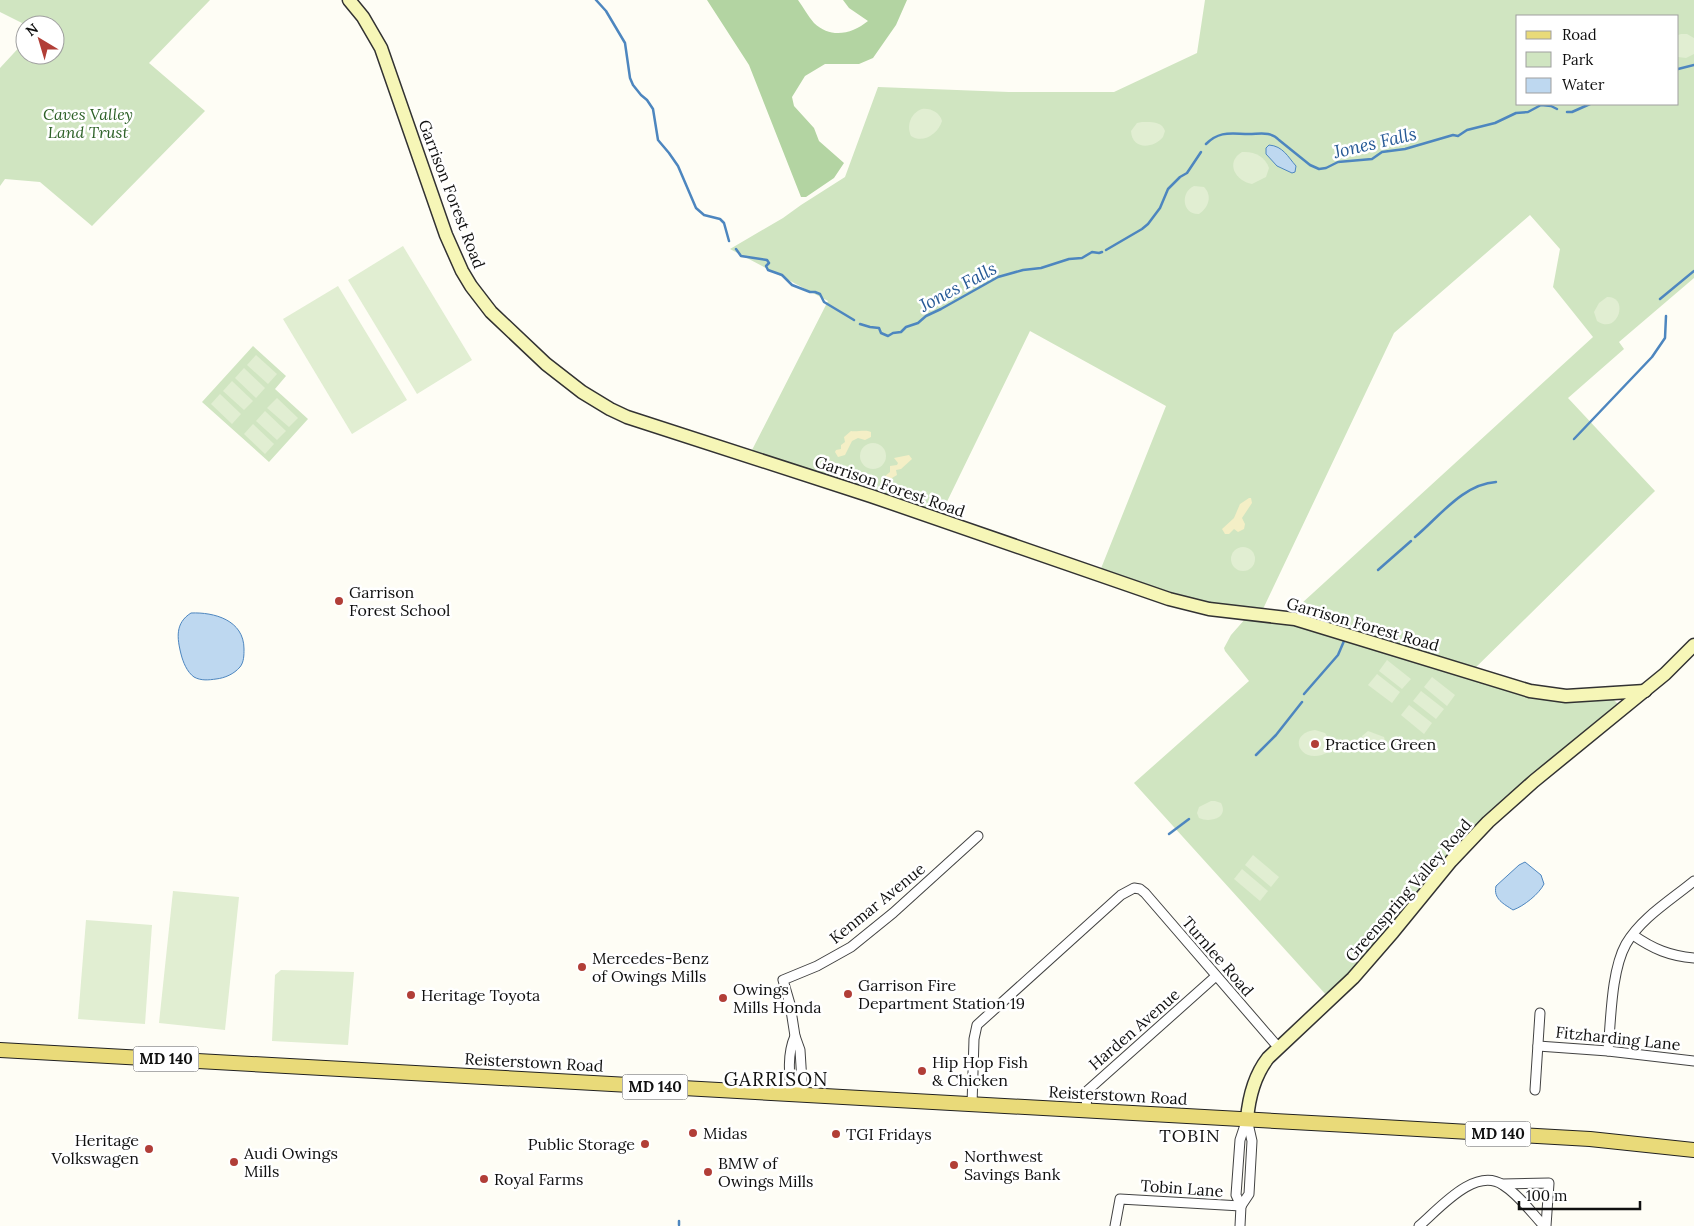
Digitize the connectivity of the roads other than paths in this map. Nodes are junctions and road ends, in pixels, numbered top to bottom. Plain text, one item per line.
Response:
1 (349, 0) edge
2 (1694, 645) edge
3 (1645, 691) junction
4 (978, 836) dead end
5 (1694, 881) edge
6 (1633, 935) junction
7 (1694, 958) edge
8 (1216, 976) junction
9 (1540, 1013) dead end
10 (1538, 1046) junction
11 (1278, 1047) junction
12 (0, 1050) edge
13 (1608, 1051) junction
14 (1694, 1061) edge
15 (1535, 1090) dead end
16 (792, 1095) junction
17 (972, 1105) junction
18 (1086, 1111) junction
19 (1247, 1119) junction
20 (1694, 1150) edge
21 (1502, 1184) junction
22 (1241, 1206) junction
23 (1115, 1226) edge
24 (1240, 1226) edge
25 (1419, 1226) edge
26 (1545, 1226) edge

1 - 3 main road, Garrison Forest Road
2 - 3 main road, Greenspring Valley Road
3 - 11 main road, Greenspring Valley Road
4 - 16 street, Kenmar Avenue
5 - 6 street
6 - 7 street
6 - 13 street
8 - 11 street, Turnlee Road
8 - 17 street, Turnlee Road
8 - 18 street, Harden Avenue
9 - 10 street
10 - 13 street, Fitzharding Lane
10 - 15 street
11 - 19 main road, Greenspring Valley Road
12 - 16 main road, Reisterstown Road / MD 140
13 - 14 street, Fitzharding Lane
16 - 17 main road, Reisterstown Road / MD 140
17 - 18 main road, Reisterstown Road / MD 140
18 - 19 main road, Reisterstown Road / MD 140
19 - 20 main road, Reisterstown Road / MD 140
19 - 22 street, Greenspring Valley Road
21 - 25 street
21 - 26 street
21 - 26 street
22 - 23 street, Tobin Lane
22 - 24 street, Greenspring Valley Road

